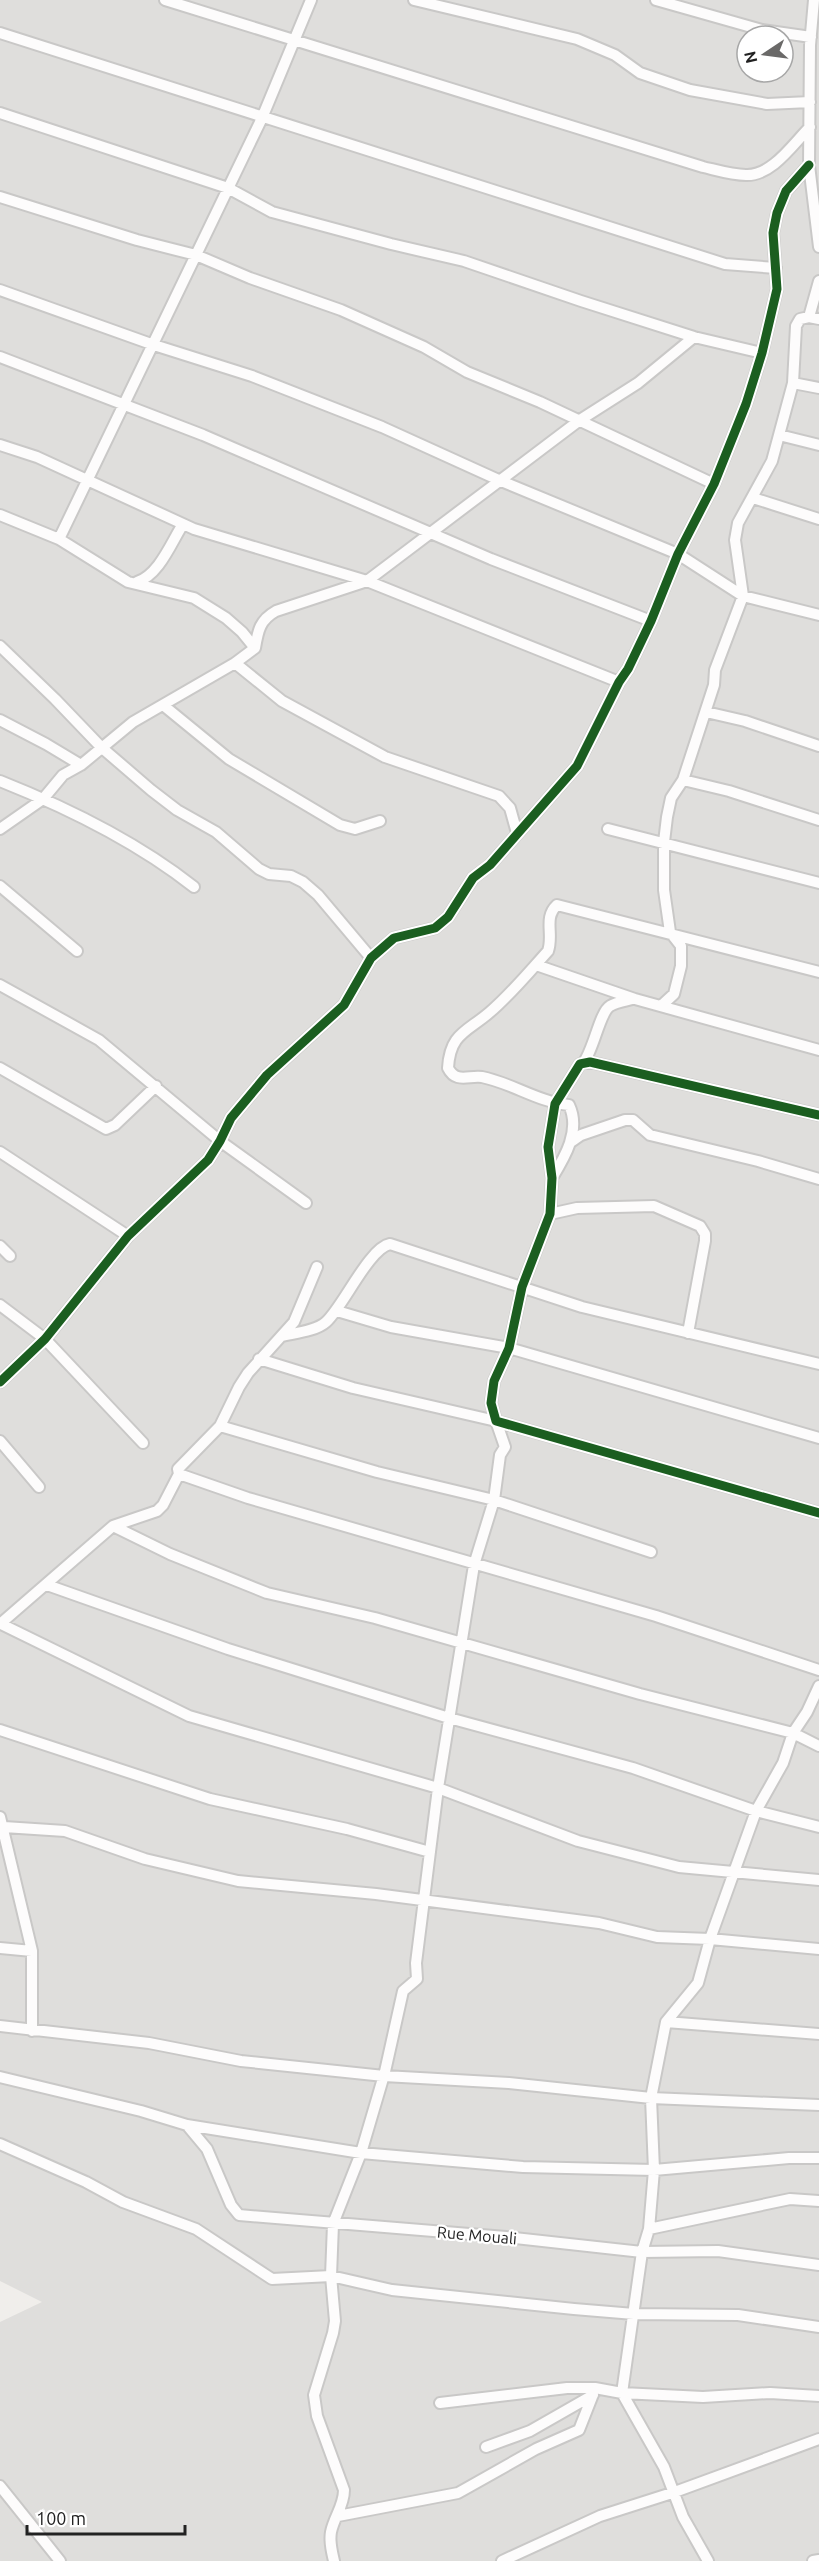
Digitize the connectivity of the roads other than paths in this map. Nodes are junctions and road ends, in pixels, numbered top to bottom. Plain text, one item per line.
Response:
1 (165, 0) edge
2 (311, 0) edge
3 (414, 0) edge
4 (656, 0) edge
5 (814, 0) edge
6 (0, 33) edge
7 (295, 41) junction
8 (814, 42) edge
9 (810, 102) junction
10 (0, 112) edge
11 (262, 118) junction
12 (810, 127) junction
13 (809, 165) junction
14 (228, 188) junction
15 (0, 197) edge
16 (819, 247) edge
17 (196, 255) junction
18 (776, 268) junction
19 (819, 281) edge
20 (0, 290) edge
21 (814, 318) edge
22 (694, 337) junction
23 (153, 345) junction
24 (762, 353) junction
25 (0, 357) edge
26 (793, 384) junction
27 (819, 388) edge
28 (125, 404) junction
29 (580, 420) junction
30 (779, 435) junction
31 (0, 445) edge
32 (819, 445) edge
33 (87, 480) junction
34 (501, 481) junction
35 (714, 484) junction
36 (753, 498) junction
37 (0, 515) edge
38 (819, 519) edge
39 (183, 524) junction
40 (431, 534) junction
41 (59, 538) junction
42 (678, 554) junction
43 (367, 581) junction
44 (136, 582) junction
45 (743, 596) junction
46 (819, 615) edge
47 (651, 621) junction
48 (0, 646) edge
49 (255, 648) junction
50 (234, 663) junction
51 (619, 682) junction
52 (163, 705) junction
53 (706, 712) junction
54 (0, 720) edge
55 (819, 746) edge
56 (101, 747) junction
57 (81, 765) junction
58 (683, 780) junction
59 (0, 781) edge
60 (43, 798) junction
61 (380, 820) dead end
62 (819, 820) edge
63 (0, 829) edge
64 (608, 829) dead end
65 (517, 832) junction
66 (664, 842) junction
67 (819, 883) edge
68 (0, 886) edge
69 (194, 887) dead end
70 (670, 932) junction
71 (77, 951) dead end
72 (371, 958) junction
73 (536, 964) junction
74 (819, 972) edge
75 (0, 985) edge
76 (635, 999) junction
77 (662, 1006) junction
78 (819, 1050) edge
79 (584, 1062) junction
80 (0, 1068) edge
81 (156, 1086) junction
82 (555, 1104) junction
83 (819, 1115) edge
84 (220, 1141) junction
85 (571, 1142) junction
86 (0, 1152) edge
87 (552, 1178) junction
88 (819, 1179) edge
89 (306, 1203) dead end
90 (550, 1214) junction
91 (128, 1236) junction
92 (0, 1246) edge
93 (10, 1256) dead end
94 (318, 1268) dead end
95 (522, 1287) junction
96 (0, 1305) edge
97 (337, 1311) junction
98 (688, 1333) junction
99 (282, 1336) junction
100 (45, 1339) junction
101 (508, 1348) junction
102 (259, 1359) junction
103 (819, 1364) edge
104 (0, 1382) edge
105 (496, 1420) junction
106 (220, 1426) junction
107 (819, 1438) edge
108 (0, 1441) edge
109 (142, 1443) dead end
110 (179, 1474) junction
111 (39, 1487) dead end
112 (494, 1500) junction
113 (819, 1513) edge
114 (113, 1526) junction
115 (651, 1552) dead end
116 (474, 1565) junction
117 (48, 1585) junction
118 (1, 1624) edge
119 (461, 1644) junction
120 (819, 1670) edge
121 (819, 1686) edge
122 (449, 1718) junction
123 (0, 1730) edge
124 (793, 1734) junction
125 (819, 1746) edge
126 (438, 1788) junction
127 (756, 1811) junction
128 (2, 1822) edge
129 (819, 1827) edge
130 (430, 1852) junction
131 (734, 1871) junction
132 (819, 1880) edge
133 (425, 1901) junction
134 (710, 1939) junction
135 (0, 1948) edge
136 (819, 1949) edge
137 (32, 1951) junction
138 (666, 2022) junction
139 (0, 2026) edge
140 (32, 2031) junction
141 (819, 2034) edge
142 (384, 2076) junction
143 (0, 2077) edge
144 (651, 2098) junction
145 (819, 2105) edge
146 (187, 2125) junction
147 (0, 2144) edge
148 (361, 2153) junction
149 (819, 2158) edge
150 (654, 2170) junction
151 (819, 2201) edge
152 (333, 2223) junction
153 (649, 2229) junction
154 (642, 2252) junction
155 (819, 2265) edge
156 (331, 2276) junction
157 (634, 2314) junction
158 (819, 2326) edge
159 (594, 2392) junction
160 (622, 2393) junction
161 (819, 2396) edge
162 (440, 2403) dead end
163 (819, 2439) edge
164 (486, 2448) dead end
165 (0, 2486) edge
166 (672, 2493) junction
167 (338, 2516) junction
168 (819, 2560) edge
169 (60, 2561) edge
170 (334, 2561) edge
171 (502, 2561) edge
172 (708, 2561) edge
173 (813, 2561) edge

1 - 7 street
2 - 7 street
3 - 9 street
4 - 8 street
5 - 8 street
6 - 11 street
7 - 11 street
7 - 12 street
8 - 9 street
9 - 12 street
10 - 14 street
11 - 14 street
11 - 18 street
12 - 13 street
13 - 16 street
13 - 18 street
14 - 17 street
14 - 22 street
15 - 17 street
17 - 23 street
17 - 29 street
18 - 24 street
19 - 21 street
20 - 23 street
21 - 26 street
22 - 24 street
22 - 29 street
23 - 28 street
23 - 34 street
24 - 35 street
25 - 28 street
26 - 27 street
26 - 30 street
28 - 33 street
28 - 40 street
29 - 34 street
29 - 35 street
30 - 32 street
30 - 36 street
31 - 33 street
33 - 39 street
33 - 41 street
34 - 40 street
34 - 42 street
35 - 42 street
36 - 38 street
36 - 45 street
37 - 41 street
39 - 43 street
39 - 44 street
40 - 43 street
40 - 47 street
41 - 44 street
42 - 45 street
42 - 47 street
43 - 49 street
43 - 51 street
44 - 49 street
45 - 46 street
45 - 53 street
47 - 51 street
48 - 56 street
49 - 50 street
50 - 52 street
50 - 65 street
51 - 65 street
52 - 56 street
52 - 61 street
53 - 55 street
53 - 58 street
54 - 57 street
56 - 57 street
56 - 72 street
57 - 60 street
58 - 62 street
58 - 66 street
59 - 60 street
60 - 63 street
60 - 69 street
64 - 66 street
65 - 72 street
66 - 67 street
66 - 70 street
68 - 71 street
70 - 73 street
70 - 74 street
70 - 77 street
72 - 84 street
73 - 76 street
73 - 82 street
75 - 81 street
76 - 77 street
76 - 79 street
77 - 78 street
79 - 82 street
79 - 83 street
80 - 81 street
81 - 84 street
82 - 85 street
82 - 87 street
84 - 89 street
84 - 91 street
85 - 87 street
85 - 88 street
86 - 91 street
87 - 90 street
90 - 95 street
90 - 98 street
91 - 100 street
92 - 93 street
94 - 99 street
95 - 97 street
95 - 98 street
95 - 101 street
96 - 100 street
97 - 99 street
97 - 101 street
98 - 103 street
99 - 102 street
100 - 104 street
100 - 109 street
101 - 105 street
101 - 107 street
102 - 105 street
102 - 106 street
105 - 112 street
105 - 113 street
106 - 110 street
106 - 112 street
108 - 111 street
110 - 114 street
110 - 116 street
112 - 115 street
112 - 116 street
114 - 117 street
114 - 119 street
116 - 119 street
116 - 120 street
117 - 118 street
117 - 122 street
118 - 126 street
119 - 122 street
119 - 124 street
121 - 124 street
122 - 126 street
122 - 127 street
123 - 130 street
124 - 125 street
124 - 127 street
126 - 130 street
126 - 131 street
127 - 129 street
127 - 131 street
128 - 133 street
128 - 137 street
130 - 133 street
131 - 132 street
131 - 134 street
133 - 134 street
133 - 142 street
134 - 136 street
134 - 138 street
135 - 137 street
137 - 140 street
138 - 141 street
138 - 144 street
139 - 140 street
140 - 142 street
142 - 144 street
142 - 148 street
143 - 146 street
144 - 145 street
144 - 150 street
146 - 148 street
146 - 152 street, Rue Mouali
147 - 156 street
148 - 150 street
148 - 152 street
149 - 150 street
150 - 153 street
151 - 153 street
152 - 154 street, Rue Mouali
152 - 156 street
153 - 154 street
154 - 155 street, Rue Mouali
154 - 157 street
156 - 157 street
156 - 167 street
157 - 158 street
157 - 160 street
159 - 160 street
159 - 162 street
159 - 164 street
159 - 167 street
160 - 161 street
160 - 166 street
163 - 166 street
165 - 169 street
166 - 171 street
166 - 172 street
167 - 170 street
168 - 173 street

